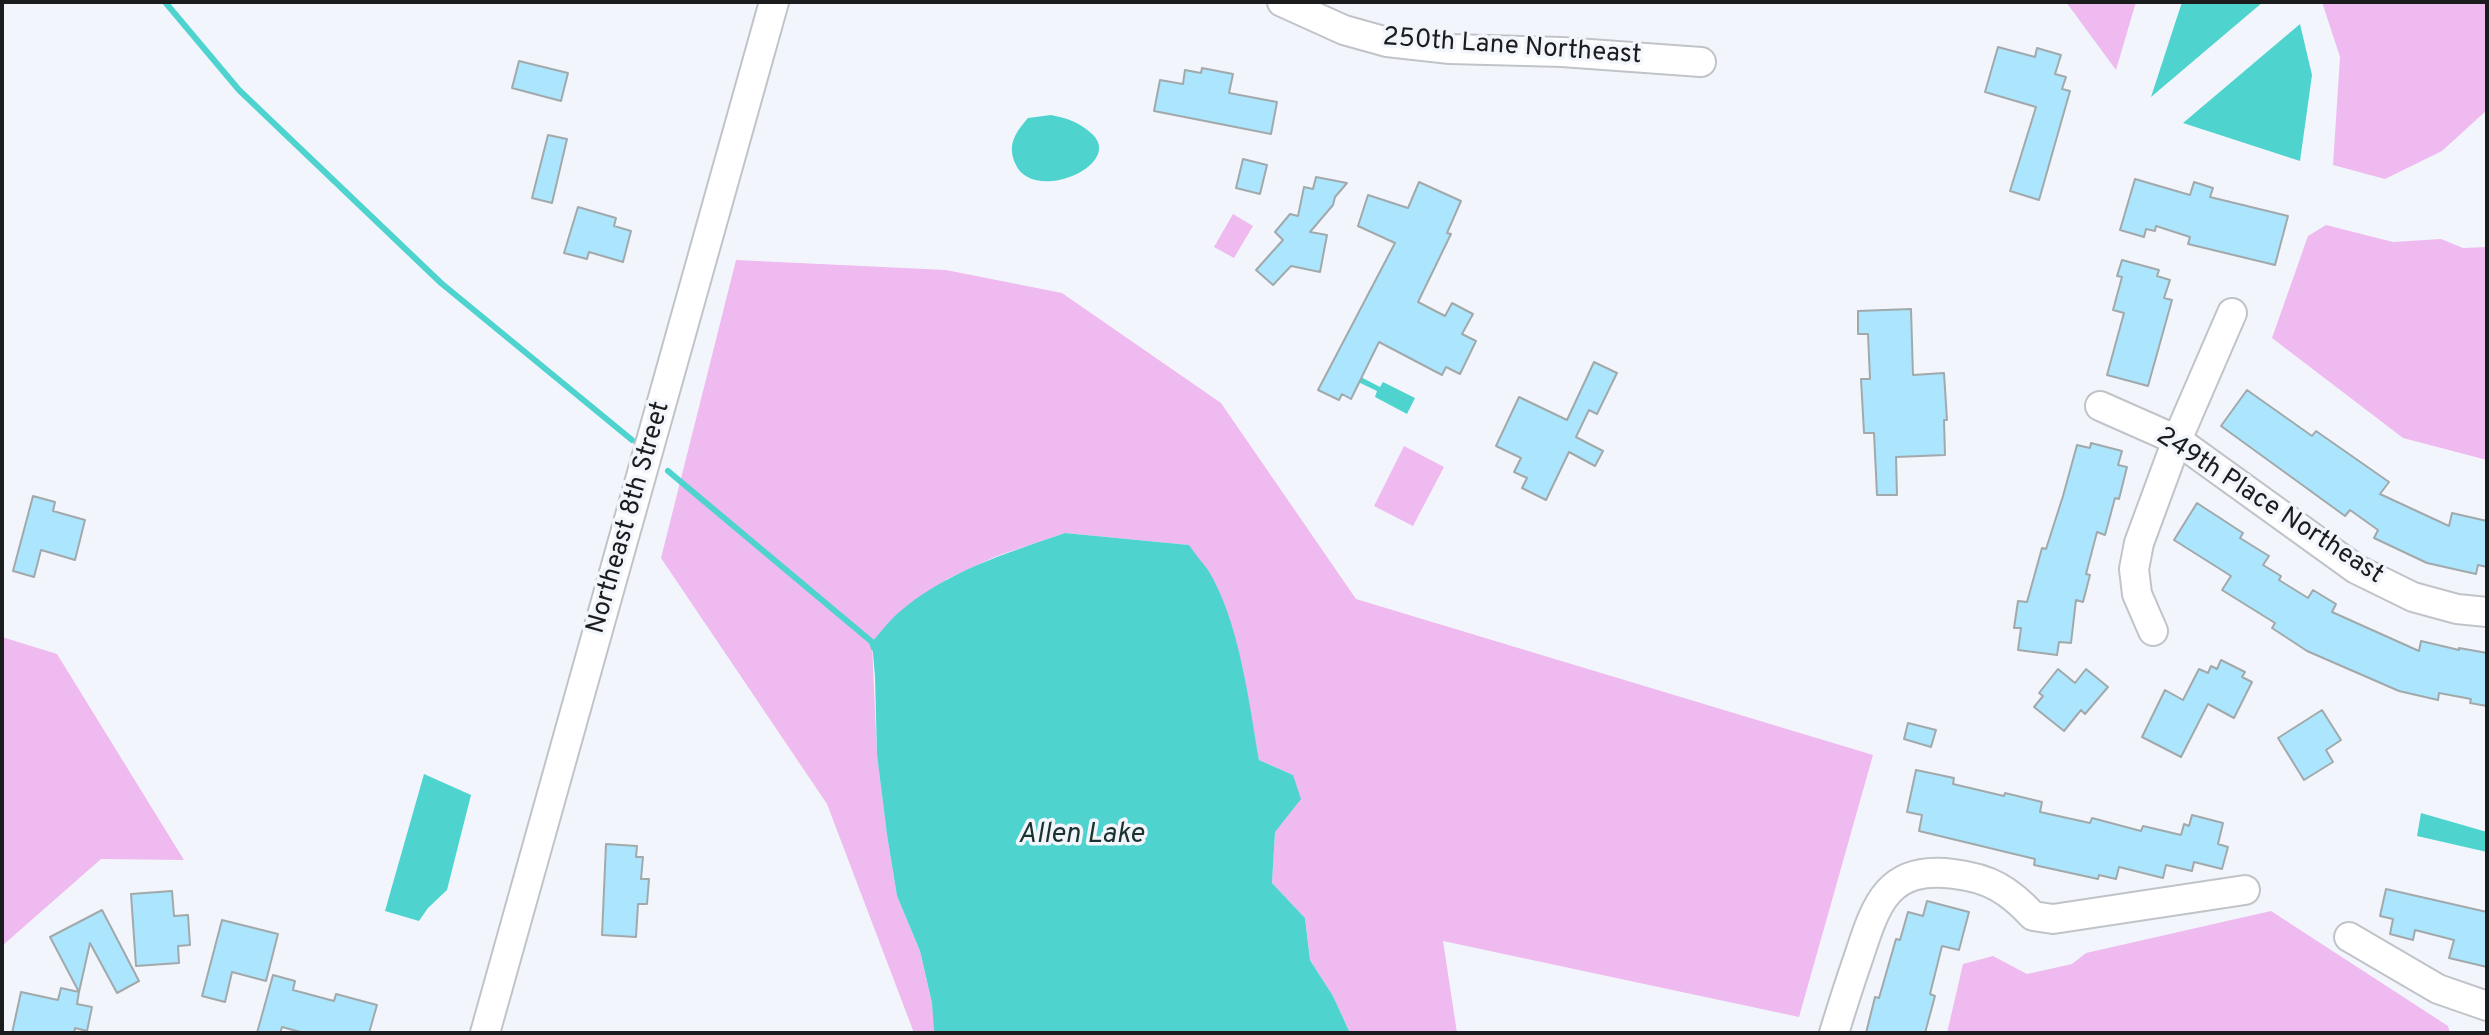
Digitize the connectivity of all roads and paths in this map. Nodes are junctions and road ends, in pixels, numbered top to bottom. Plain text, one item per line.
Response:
1 (774, 2) edge
2 (1282, 2) edge
3 (1701, 62) dead end
4 (2232, 313) dead end
5 (2100, 406) dead end
6 (2177, 440) junction
7 (2487, 612) edge
8 (2153, 631) dead end
9 (2245, 890) dead end
10 (2349, 937) dead end
11 (2487, 1006) edge
12 (485, 1033) edge
13 (1834, 1033) edge

1 - 12 street, Northeast 8th Street
2 - 3 street, 250th Lane Northeast
4 - 6 street
5 - 6 street, 249th Place Northeast
6 - 7 street, 249th Place Northeast
6 - 8 street
9 - 13 street
10 - 11 street

